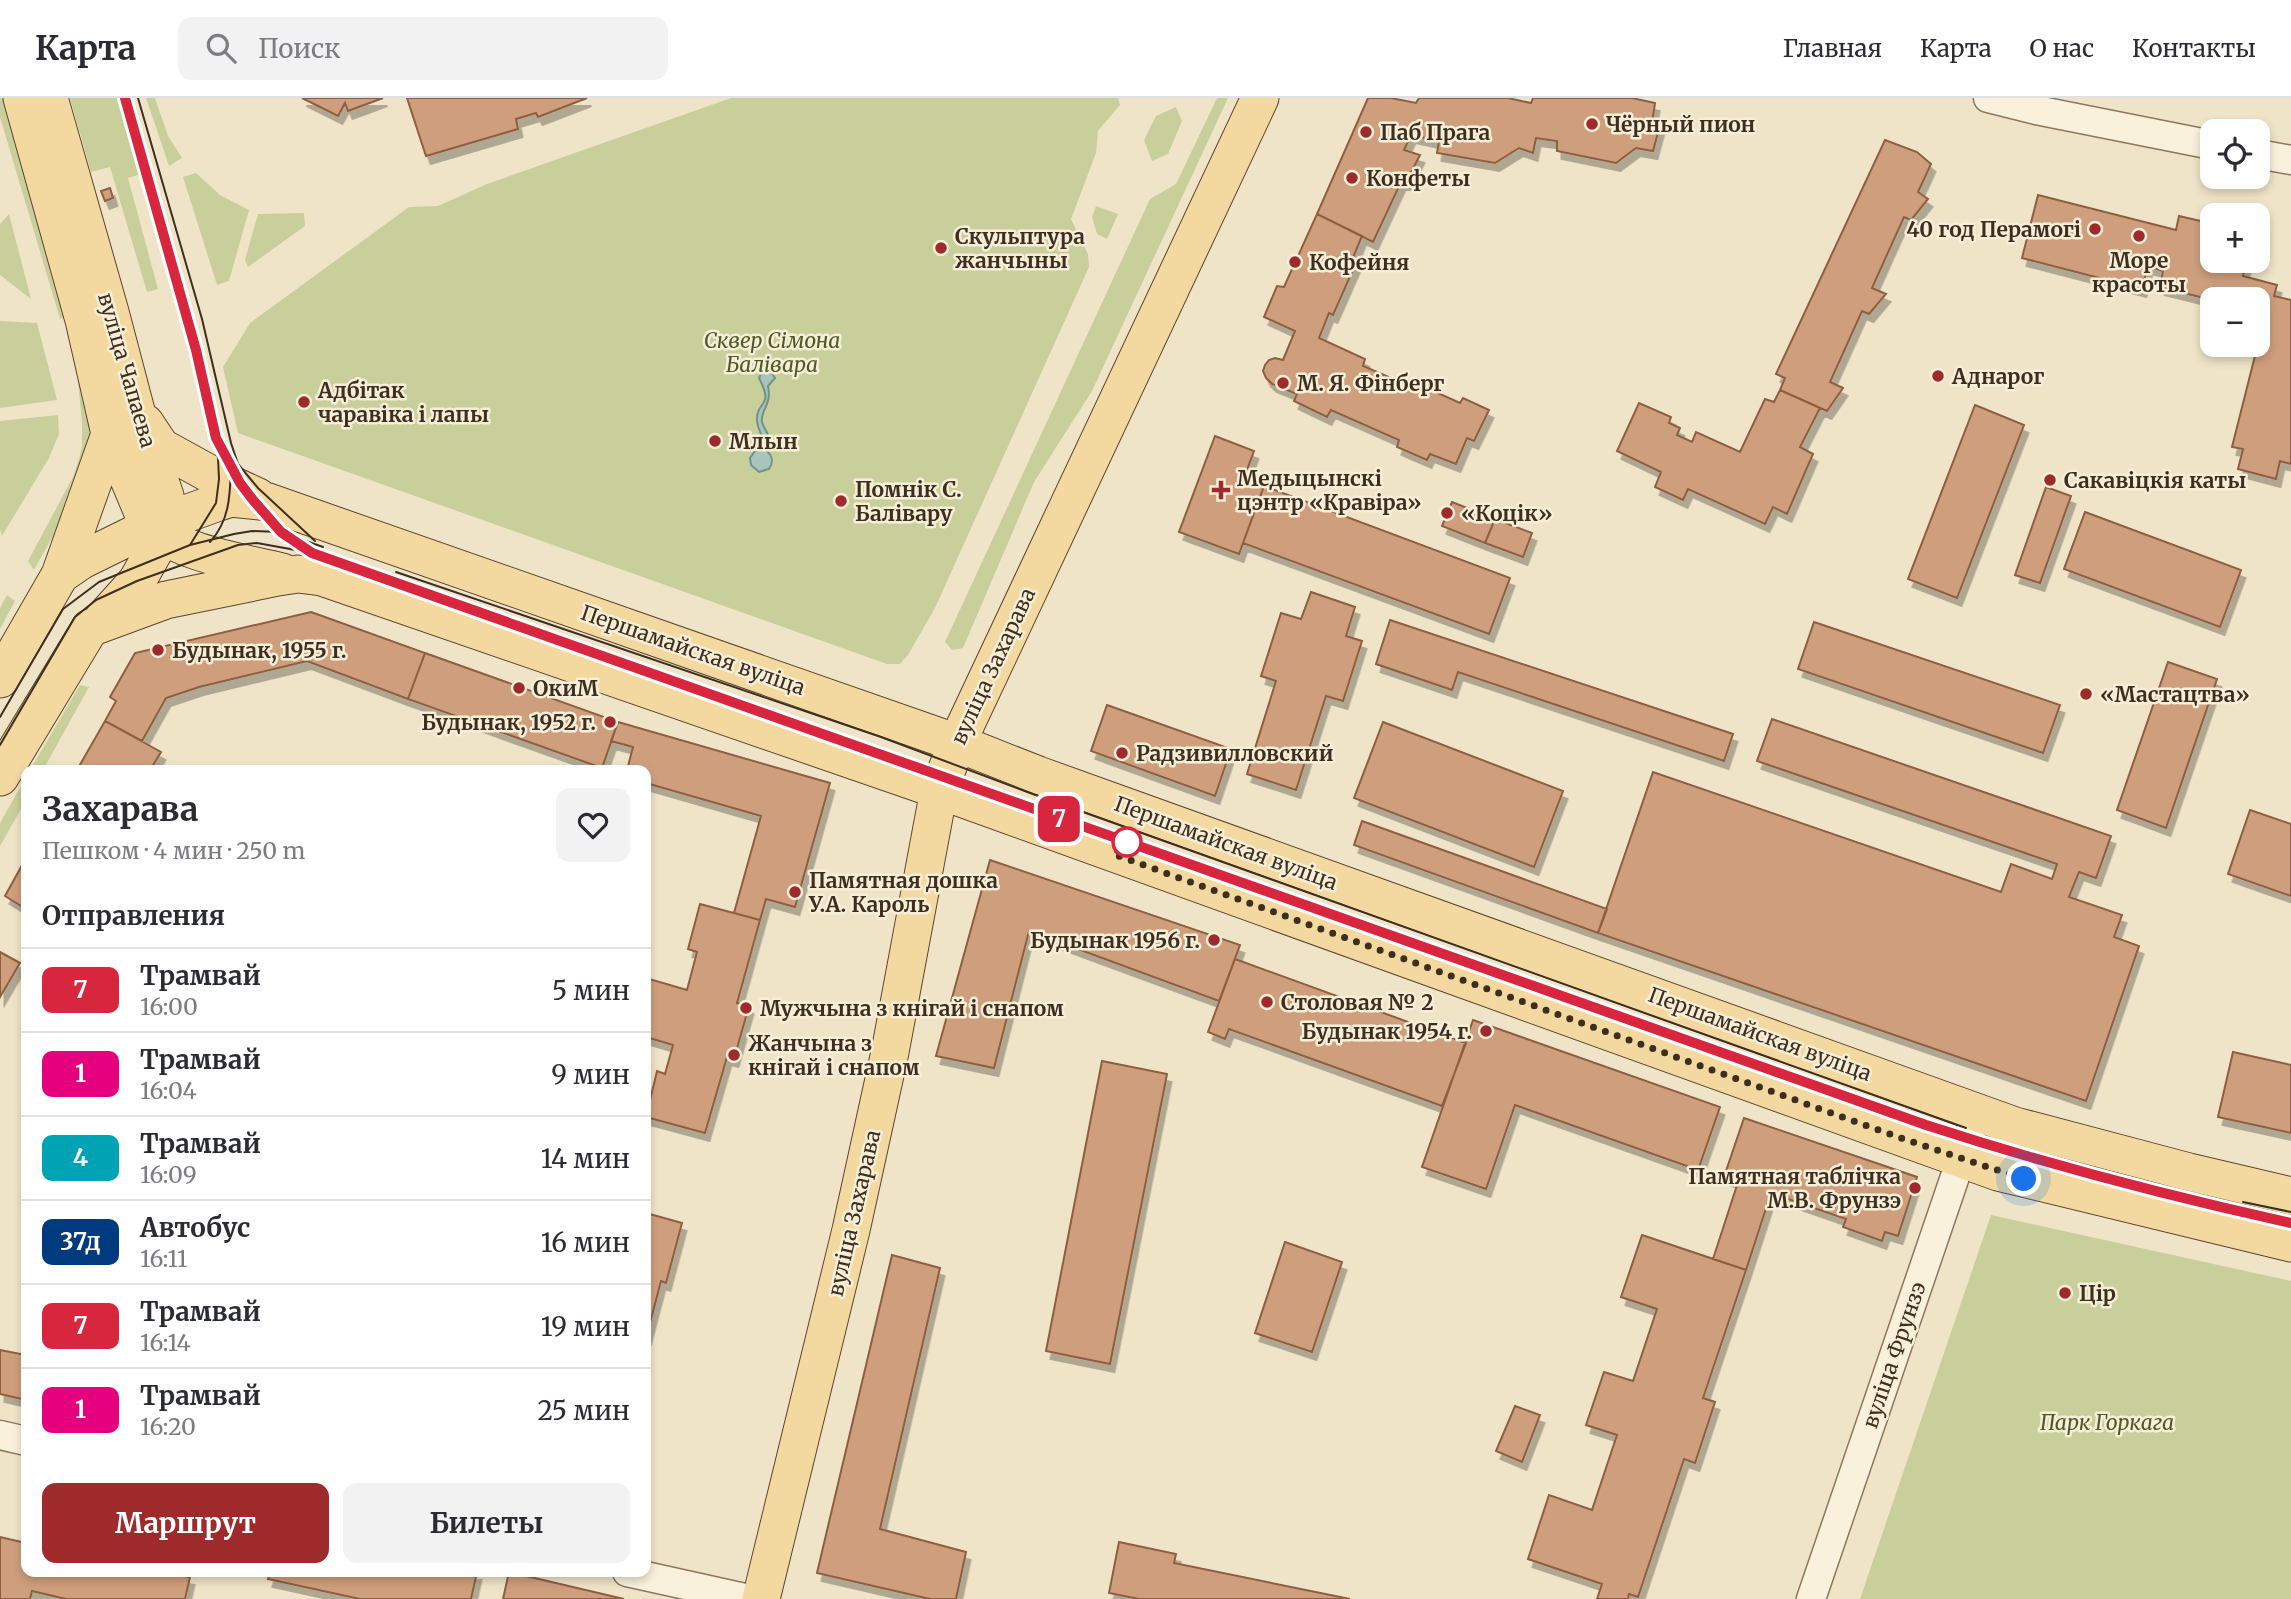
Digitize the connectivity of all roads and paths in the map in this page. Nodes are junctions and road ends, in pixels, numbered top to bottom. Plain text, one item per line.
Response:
1 (22, 98) edge
2 (49, 98) edge
3 (1260, 98) edge
4 (1988, 98) edge
5 (2200, 143) edge
6 (2270, 156) edge
7 (2291, 160) edge
8 (123, 423) junction
9 (268, 502) junction
10 (159, 528) junction
11 (60, 575) junction
12 (293, 575) junction
13 (97, 625) junction
14 (0, 679) edge
15 (957, 743) junction
16 (0, 776) edge
17 (939, 790) junction
18 (1977, 1112) junction
19 (1961, 1159) junction
20 (2291, 1196) edge
21 (2291, 1243) edge
22 (0, 1435) edge
23 (21, 1440) edge
24 (650, 1577) edge
25 (749, 1599) edge
26 (761, 1599) edge
27 (1811, 1599) edge

1 - 8 main road, вуліца Чапаева
2 - 8 main road, вуліца Чапаева
3 - 15 main road, вуліца Захарава
4 - 5 street
6 - 7 street
8 - 9 main road
8 - 10 main road, вуліца Чапаева
8 - 11 main road
9 - 10 main road, Першамайская вуліца
9 - 15 main road, Першамайская вуліца
10 - 11 main road, Першамайская вуліца
10 - 12 main road
10 - 13 main road
11 - 14 main road
12 - 13 main road
12 - 17 main road
13 - 16 main road
15 - 17 main road, вуліца Захарава
15 - 18 main road, Першамайская вуліца
17 - 19 main road
17 - 26 main road, вуліца Захарава
18 - 19 street, вуліца Фрунзэ
18 - 20 main road, Першамайская вуліца
19 - 21 main road
19 - 27 street, вуліца Фрунзэ
22 - 23 street
24 - 25 street

